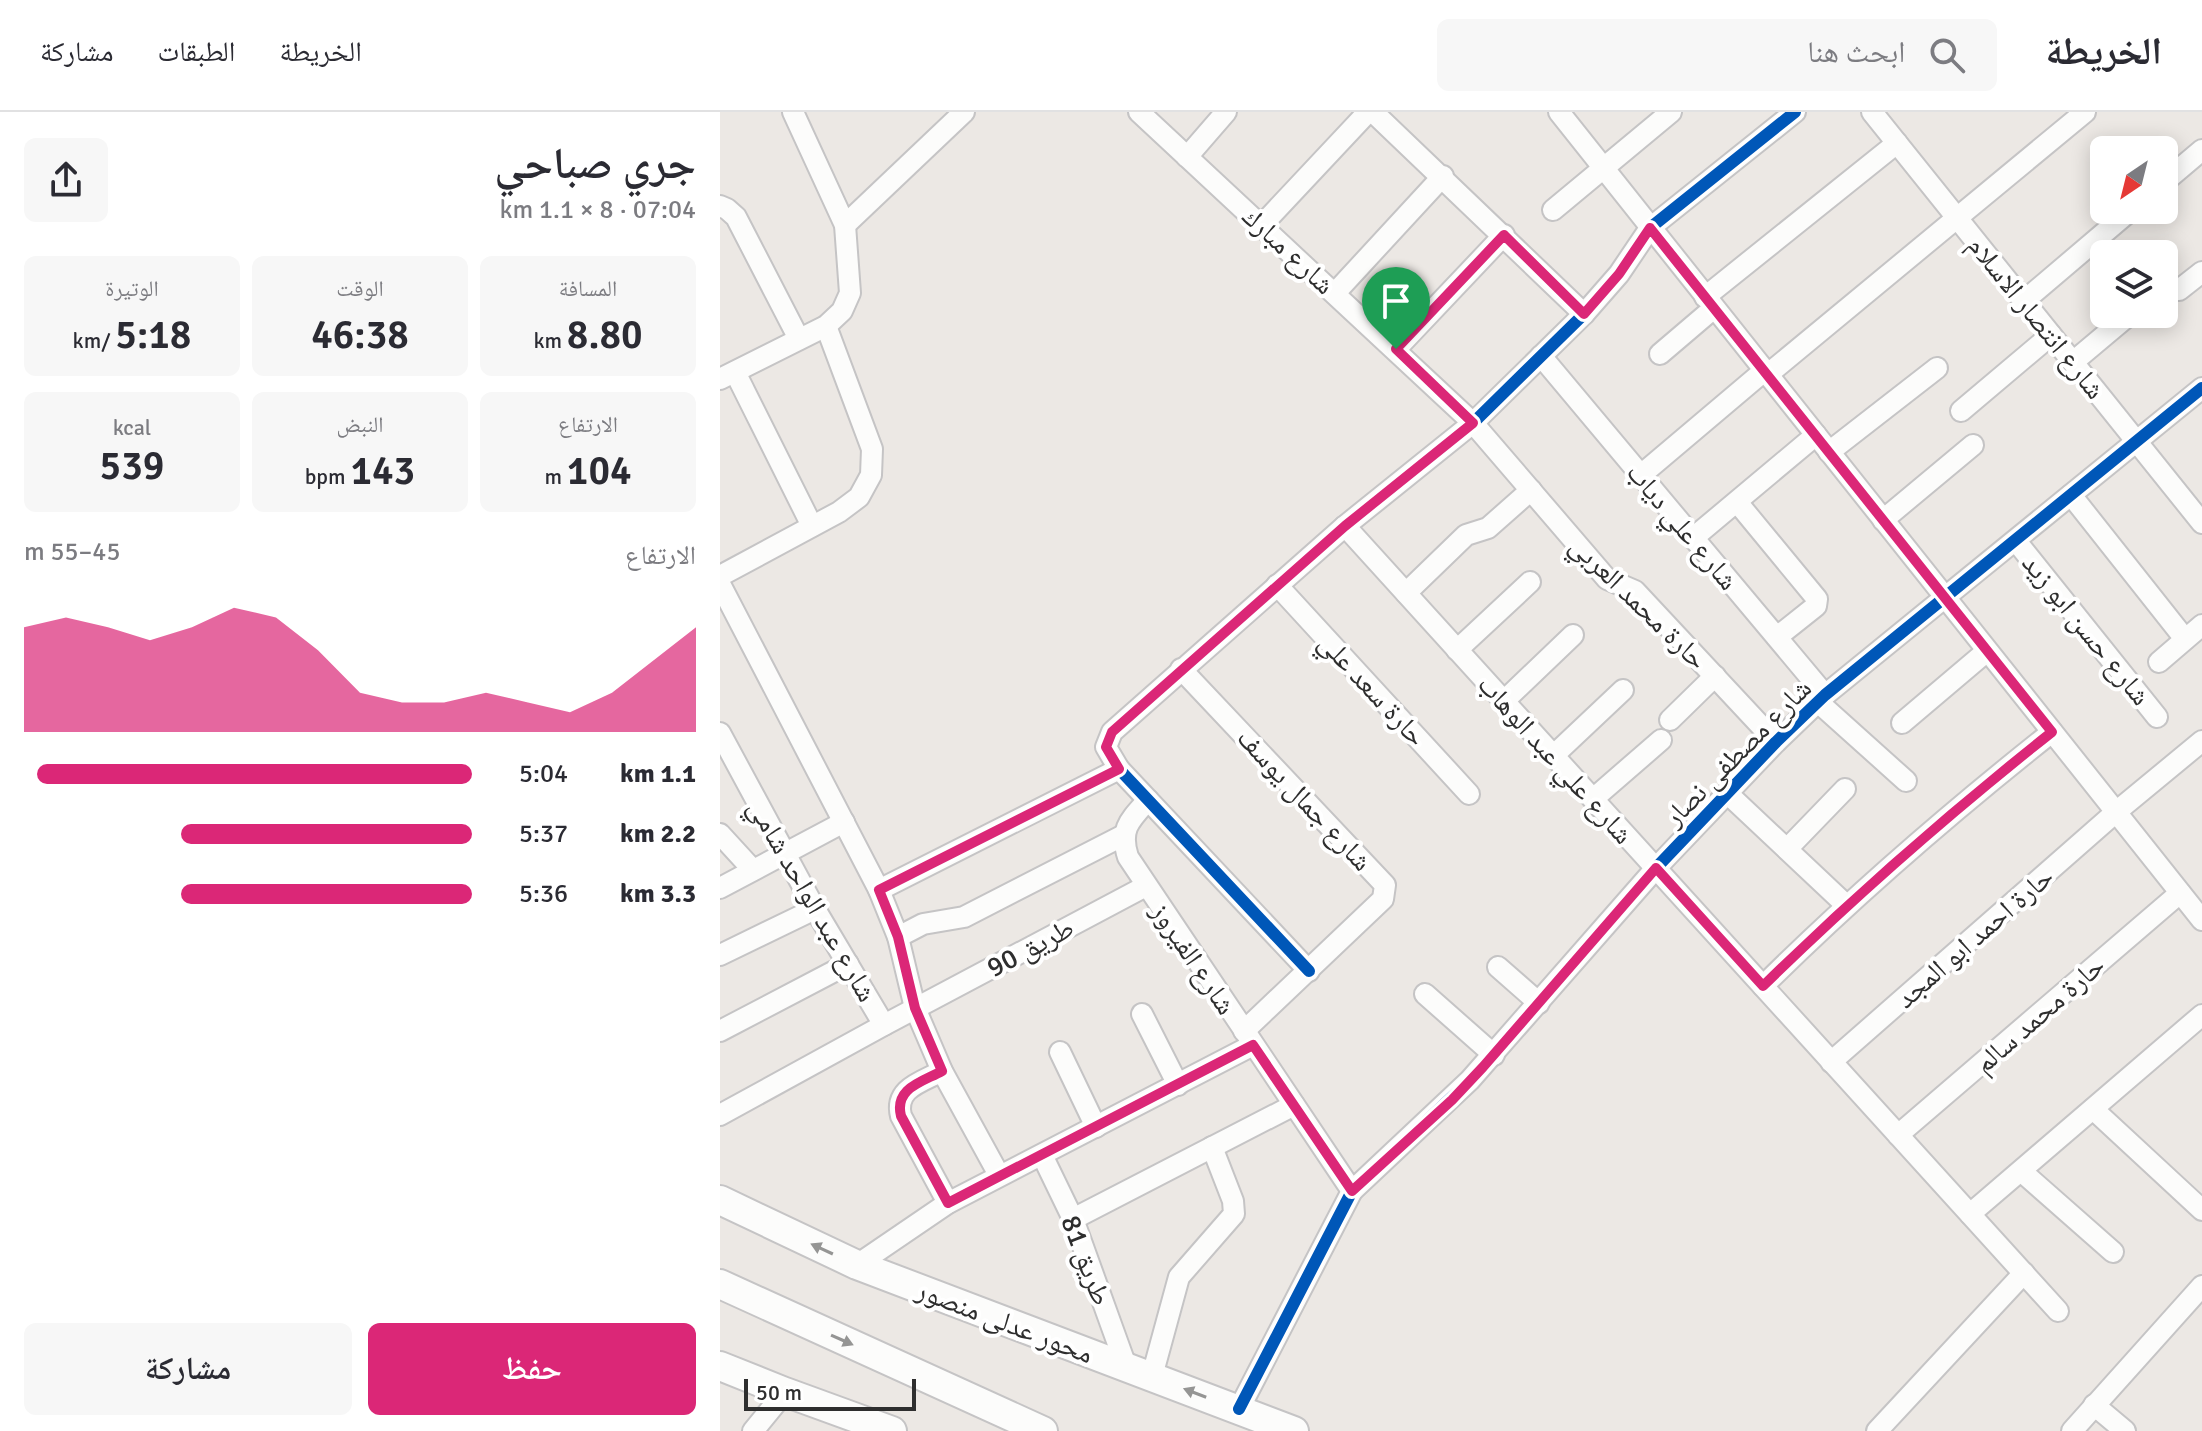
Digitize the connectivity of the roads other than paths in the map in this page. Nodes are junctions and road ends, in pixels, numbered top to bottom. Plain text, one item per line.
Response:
1 (793, 112) edge
2 (964, 112) edge
3 (1139, 112) edge
4 (1226, 112) edge
5 (1373, 112) edge
6 (1559, 112) edge
7 (1671, 112) edge
8 (1795, 112) edge
9 (1872, 112) edge
10 (2085, 112) edge
11 (1897, 143) junction
12 (2202, 150) edge
13 (1187, 157) junction
14 (1603, 169) junction
15 (2178, 170) edge
16 (1443, 176) junction
17 (720, 206) edge
18 (1553, 210) dead end
19 (1957, 217) junction
20 (2115, 224) edge
21 (845, 225) junction
22 (1262, 225) junction
23 (1650, 228) junction
24 (1504, 235) junction
25 (2202, 272) edge
26 (2179, 290) dead end
27 (1335, 293) junction
28 (2024, 301) junction
29 (1710, 302) junction
30 (1584, 314) junction
31 (826, 326) junction
32 (2114, 328) edge
33 (2051, 335) junction
34 (799, 339) junction
35 (1396, 349) junction
36 (1660, 354) dead end
37 (1541, 356) junction
38 (2073, 362) junction
39 (1937, 368) dead end
40 (1766, 373) junction
41 (728, 376) edge
42 (2202, 388) edge
43 (1961, 411) dead end
44 (1473, 423) junction
45 (2137, 441) junction
46 (1822, 443) junction
47 (1973, 445) dead end
48 (1641, 475) junction
49 (1531, 490) junction
50 (2071, 495) junction
51 (1737, 502) junction
52 (1883, 520) junction
53 (2202, 523) edge
54 (812, 526) junction
55 (1345, 526) junction
56 (1693, 538) junction
57 (2016, 541) junction
58 (720, 576) edge
59 (1530, 582) dead end
60 (720, 584) edge
61 (1277, 585) junction
62 (1406, 593) junction
63 (1946, 599) junction
64 (2202, 625) edge
65 (1573, 635) dead end
66 (1777, 637) junction
67 (2185, 639) junction
68 (1457, 650) junction
69 (1987, 651) junction
70 (2159, 662) dead end
71 (1181, 669) junction
72 (1715, 676) junction
73 (1623, 690) dead end
74 (1822, 698) junction
75 (1504, 701) junction
76 (2157, 717) dead end
77 (1670, 720) dead end
78 (1902, 723) dead end
79 (2052, 732) junction
80 (720, 733) edge
81 (1661, 740) dead end
82 (2202, 741) edge
83 (1776, 742) junction
84 (1553, 756) junction
85 (1119, 769) junction
86 (1906, 781) dead end
87 (1845, 789) dead end
88 (1727, 793) junction
89 (1469, 794) dead end
90 (1593, 799) junction
91 (1148, 800) junction
92 (2116, 812) junction
93 (844, 822) junction
94 (720, 834) edge
95 (1124, 835) junction
96 (1787, 849) junction
97 (785, 854) junction
98 (1656, 868) junction
99 (753, 870) junction
100 (1146, 886) junction
101 (720, 888) edge
102 (879, 890) junction
103 (2190, 894) edge
104 (1846, 905) junction
105 (815, 909) junction
106 (2202, 920) edge
107 (898, 937) junction
108 (720, 955) edge
109 (848, 964) junction
110 (1498, 967) dead end
111 (1309, 971) junction
112 (1763, 986) junction
113 (1425, 994) dead end
114 (1539, 1003) junction
115 (915, 1008) junction
116 (1142, 1014) dead end
117 (2202, 1015) edge
118 (884, 1025) junction
119 (720, 1031) edge
120 (1249, 1038) junction
121 (1060, 1052) dead end
122 (1494, 1055) junction
123 (1831, 1062) junction
124 (942, 1071) junction
125 (1178, 1085) junction
126 (1294, 1105) junction
127 (2093, 1109) junction
128 (720, 1115) edge
129 (1096, 1127) junction
130 (1898, 1135) junction
131 (1212, 1147) junction
132 (1042, 1155) junction
133 (2021, 1171) junction
134 (999, 1175) junction
135 (1352, 1191) junction
136 (720, 1200) edge
137 (948, 1203) junction
138 (2202, 1210) edge
139 (1970, 1214) junction
140 (1073, 1219) junction
141 (2113, 1252) dead end
142 (857, 1265) junction
143 (2024, 1273) junction
144 (720, 1284) edge
145 (2202, 1286) edge
146 (2058, 1311) dead end
147 (720, 1366) edge
148 (1139, 1371) junction
149 (785, 1392) junction
150 (2094, 1405) junction
151 (1239, 1409) junction
152 (753, 1431) edge
153 (892, 1431) edge
154 (1043, 1431) edge
155 (1294, 1431) edge
156 (1877, 1431) edge
157 (2072, 1431) edge
158 (2125, 1431) edge

1 - 21 street
2 - 21 street
3 - 13 street, شارع مبارك
4 - 13 street
5 - 16 street
5 - 22 street
6 - 14 street
7 - 14 street
8 - 23 street
9 - 11 street, شارع انتصار الاسلام
10 - 19 street
11 - 19 street, شارع انتصار الاسلام
11 - 29 street
12 - 15 street
13 - 22 street, شارع مبارك
14 - 18 street
14 - 23 street
16 - 24 street
16 - 27 street
17 - 34 street
19 - 28 street, شارع انتصار الاسلام
19 - 40 street
20 - 28 street
21 - 31 street
22 - 27 street, شارع مبارك
23 - 29 street
23 - 30 street
24 - 30 street
24 - 35 street
25 - 26 street
27 - 35 street, شارع مبارك
28 - 33 street, شارع انتصار الاسلام
29 - 36 street
29 - 40 street
30 - 37 street
31 - 34 street
31 - 54 street
32 - 38 street
33 - 38 street, شارع انتصار الاسلام
33 - 43 street
34 - 41 street
35 - 44 street, شارع مبارك
37 - 44 street
37 - 48 street, شارع علي دياب
38 - 45 street, شارع انتصار الاسلام
39 - 46 street
40 - 46 street
40 - 48 street
41 - 54 street
42 - 45 street, شارع مصطفى نصار
44 - 49 street, حارة محمد العربي
44 - 55 street
45 - 50 street, شارع مصطفى نصار
45 - 53 street, شارع انتصار الاسلام
46 - 51 street
46 - 52 street
47 - 52 street
48 - 56 street, شارع علي دياب
49 - 62 street
49 - 72 street, حارة محمد العربي
50 - 57 street, شارع مصطفى نصار
50 - 67 street
51 - 56 street
51 - 66 street
52 - 63 street
54 - 58 street
55 - 61 street
55 - 62 street, شارع علي عبد الوهاب
56 - 66 street, شارع علي دياب
57 - 63 street, شارع مصطفى نصار
57 - 76 street, شارع حسن ابو زيد
59 - 68 street
60 - 93 street
61 - 71 street
61 - 89 street, حارة سعد علي
62 - 68 street, شارع علي عبد الوهاب
63 - 69 street
63 - 74 street, شارع مصطفى نصار
64 - 67 street
65 - 75 street
66 - 74 street, شارع علي دياب
67 - 70 street
68 - 75 street, شارع علي عبد الوهاب
69 - 78 street
69 - 79 street
71 - 85 street
71 - 111 street, شارع جمال يوسف
72 - 77 street
72 - 83 street, حارة محمد العربي
73 - 84 street
74 - 83 street, شارع مصطفى نصار
74 - 86 street, شارع علي دياب
75 - 84 street, شارع علي عبد الوهاب
79 - 92 street
79 - 104 street
80 - 97 street, شارع عبد الواحد شامي
81 - 90 street
82 - 92 street, حارة احمد ابو المجد
83 - 88 street, شارع مصطفى نصار
84 - 90 street, شارع علي عبد الوهاب
85 - 91 street
85 - 102 street
87 - 96 street
88 - 96 street
88 - 98 street, شارع مصطفى نصار
90 - 98 street, شارع علي عبد الوهاب
91 - 95 street
91 - 111 street
92 - 103 street
92 - 123 street, حارة احمد ابو المجد
93 - 97 street
93 - 102 street
94 - 99 street
95 - 100 street, شارع الفيروز
95 - 107 street
96 - 104 street
97 - 99 street
97 - 105 street, شارع عبد الواحد شامي
98 - 112 street, شارع علي عبد الوهاب
98 - 114 street, شارع مصطفى نصار
99 - 101 street
100 - 115 street, طريق 90
100 - 120 street, شارع الفيروز
102 - 107 street
103 - 106 street
103 - 130 street, حارة محمد سالم
104 - 112 street
105 - 108 street
105 - 109 street, شارع عبد الواحد شامي
107 - 115 street
109 - 118 street, شارع عبد الواحد شامي
109 - 119 street
110 - 114 street
111 - 120 street, شارع جمال يوسف
112 - 123 street, شارع علي عبد الوهاب
113 - 122 street
114 - 122 street, شارع مصطفى نصار
115 - 118 street, طريق 90
115 - 124 street
116 - 125 street
117 - 127 street
118 - 128 street, طريق 90
120 - 125 street, شارع جمال يوسف
120 - 126 street, شارع الفيروز
121 - 129 street
122 - 135 street, شارع مصطفى نصار
123 - 130 street, شارع علي عبد الوهاب
124 - 134 street
124 - 137 street
125 - 129 street, شارع جمال يوسف
126 - 131 street
126 - 135 street, شارع الفيروز
127 - 133 street
127 - 138 street
129 - 132 street, شارع جمال يوسف
130 - 139 street, شارع علي عبد الوهاب
131 - 140 street
131 - 148 street
132 - 134 street, شارع جمال يوسف
132 - 140 street, طريق 81
133 - 139 street
133 - 141 street
134 - 137 street, شارع جمال يوسف
135 - 151 street, شارع مصطفى نصار
142 -> 136 main road, محور عدلى منصور
137 - 142 street, شارع جمال يوسف
139 - 143 street, شارع علي عبد الوهاب
140 - 148 street, طريق 81
142 - 148 main road, محور عدلى منصور
143 - 146 street, شارع علي عبد الوهاب
143 - 156 street
144 -> 154 main road
145 - 150 street
147 - 149 main road
151 -> 148 main road, محور عدلى منصور
149 - 152 street
149 - 153 main road
150 - 157 street
150 - 158 street
151 - 155 main road, محور عدلى منصور

